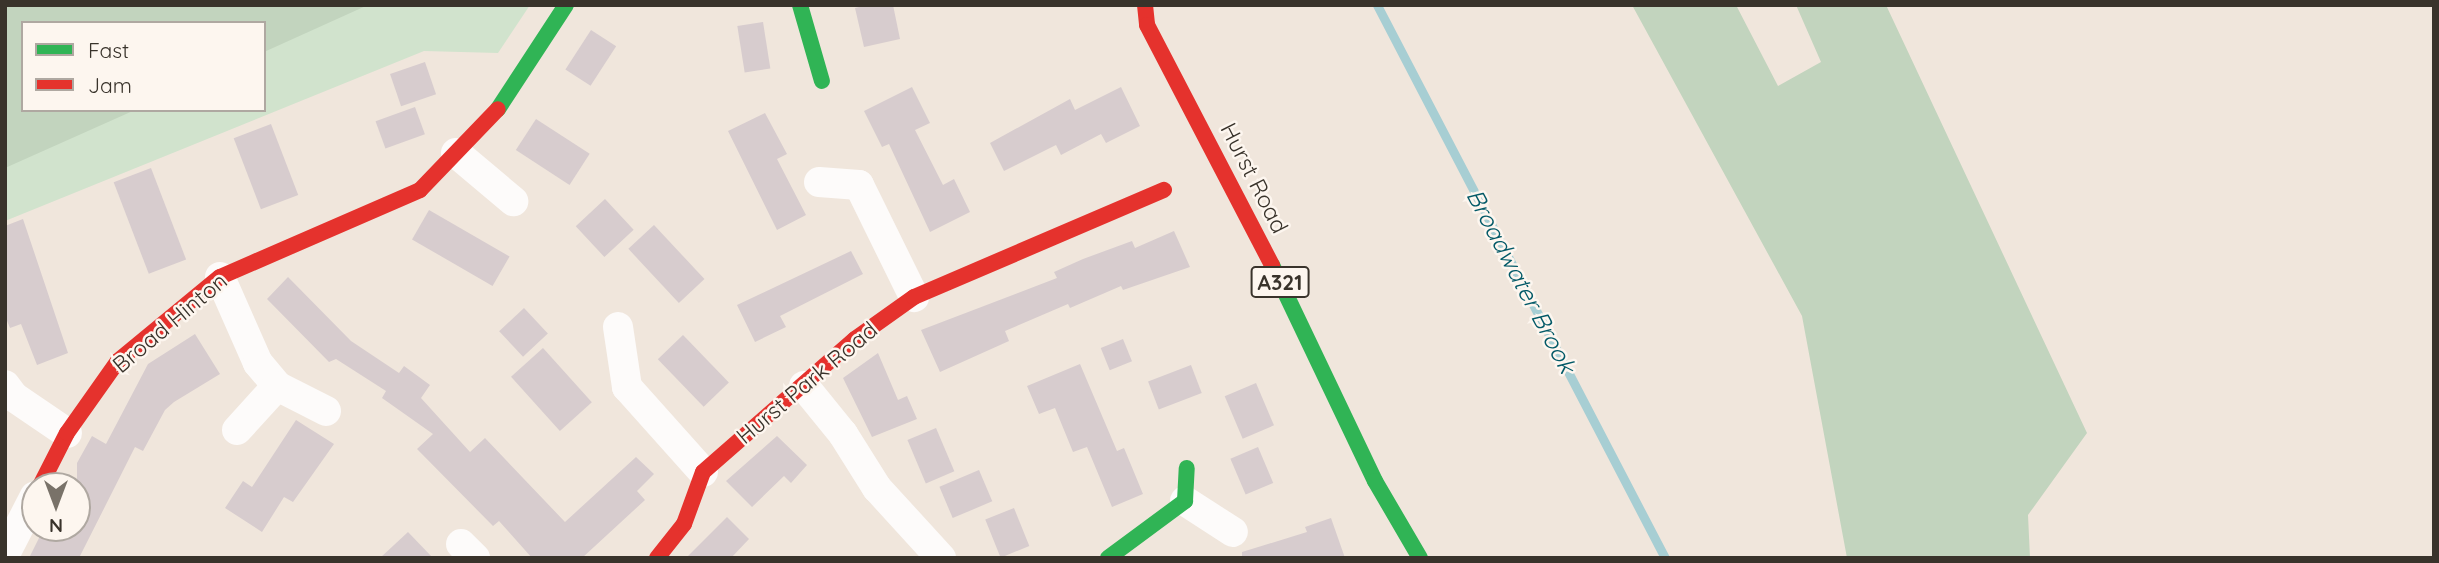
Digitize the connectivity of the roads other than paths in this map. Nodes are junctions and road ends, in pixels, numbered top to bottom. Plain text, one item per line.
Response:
1 (566, 5) edge
2 (800, 5) edge
3 (1145, 5) edge
4 (822, 81) dead end
5 (456, 153) junction
6 (818, 182) dead end
7 (1164, 190) dead end
8 (513, 201) dead end
9 (220, 277) junction
10 (914, 297) junction
11 (618, 327) dead end
12 (5, 385) edge
13 (277, 386) junction
14 (804, 386) junction
15 (326, 411) dead end
16 (237, 430) dead end
17 (67, 433) junction
18 (1187, 468) dead end
19 (47, 472) edge
20 (703, 472) junction
21 (1185, 501) junction
22 (21, 523) edge
23 (1233, 531) dead end
24 (5, 554) edge
25 (657, 558) edge
26 (941, 558) edge
27 (1108, 558) edge
28 (1420, 558) edge

1 - 5 street, Broad Hinton
2 - 4 street
3 - 28 street, Hurst Road / A321
5 - 8 street
5 - 9 street, Broad Hinton
6 - 10 street
7 - 10 street, Hurst Park Road
9 - 13 street
9 - 17 street, Broad Hinton
10 - 14 street, Hurst Park Road
11 - 20 street
12 - 17 street
13 - 15 street
13 - 16 street
14 - 20 street, Hurst Park Road
14 - 26 street
17 - 19 street, Broad Hinton
18 - 21 street
20 - 25 street, Hurst Park Road
21 - 23 street
21 - 27 street
22 - 24 street

